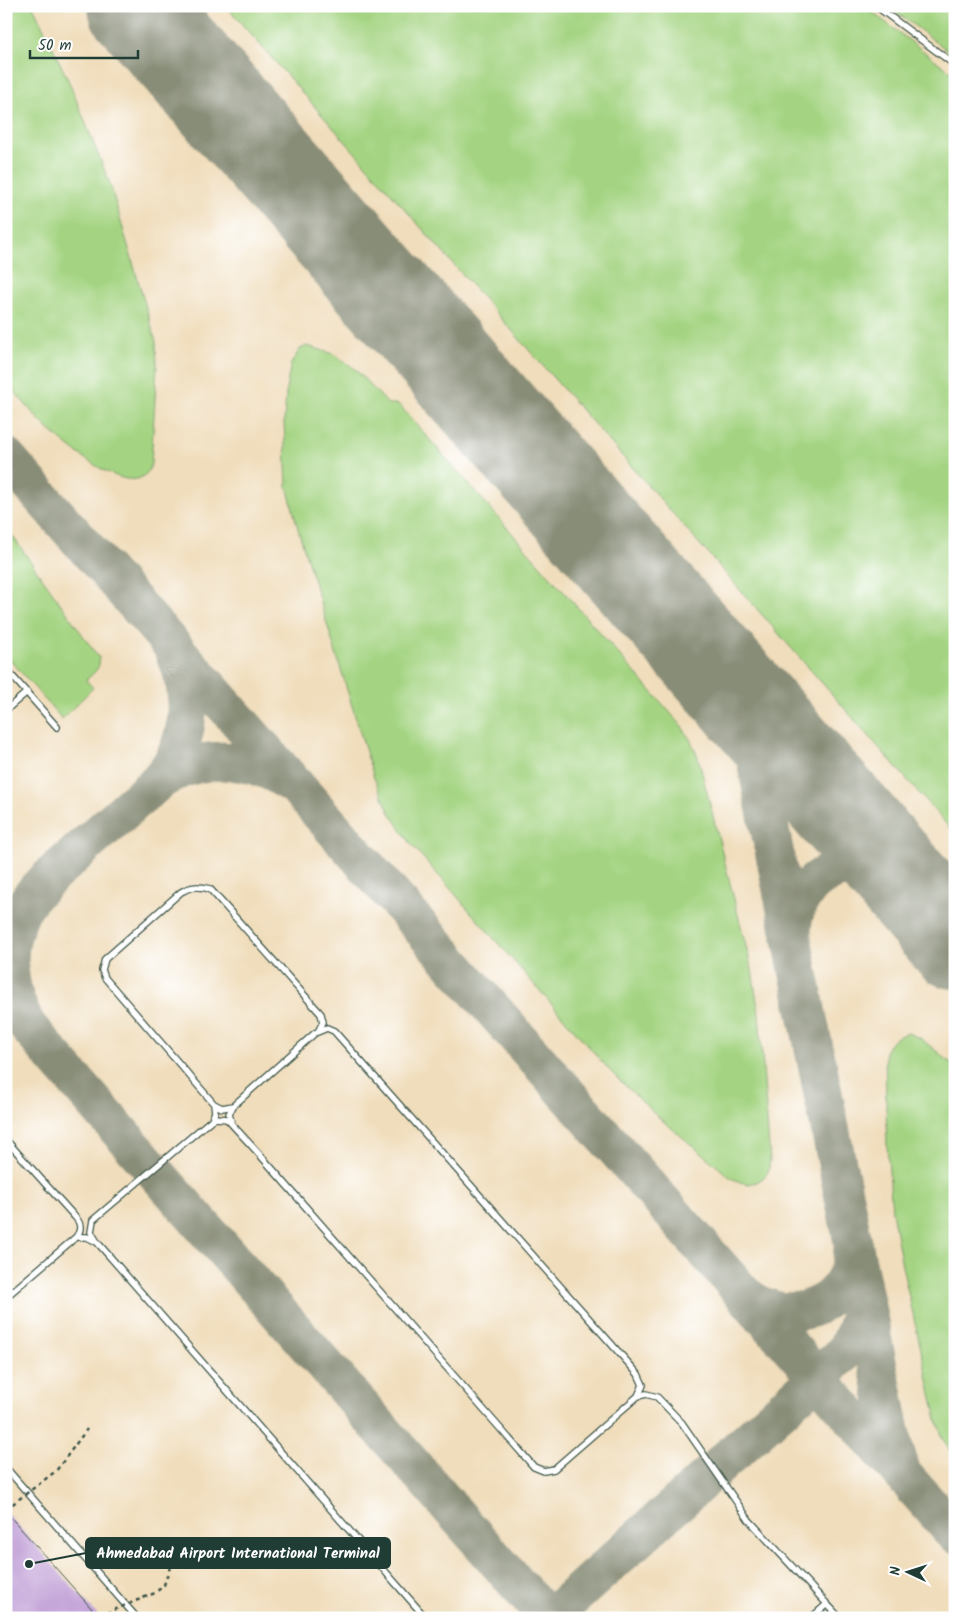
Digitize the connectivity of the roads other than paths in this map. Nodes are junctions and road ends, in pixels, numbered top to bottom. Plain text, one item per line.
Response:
1 (876, 6) edge
2 (955, 65) edge
3 (6, 669) edge
4 (27, 692) junction
5 (6, 710) edge
6 (57, 727) dead end
7 (316, 1033) junction
8 (212, 1102) junction
9 (233, 1106) junction
10 (210, 1121) junction
11 (231, 1121) junction
12 (6, 1140) edge
13 (75, 1216) junction
14 (93, 1220) junction
15 (76, 1237) junction
16 (97, 1242) junction
17 (6, 1297) edge
18 (638, 1396) junction
19 (6, 1468) edge
20 (137, 1618) edge
21 (426, 1618) edge
22 (811, 1618) edge

1 - 2 lane
3 - 4 lane
4 - 5 lane
4 - 6 lane
7 - 8 lane
7 - 9 lane
7 - 18 lane
8 - 9 lane
8 - 10 lane
9 - 11 lane
10 - 11 lane
10 - 14 lane
11 - 18 lane
12 - 13 lane
13 - 14 lane
13 - 15 lane
14 - 16 lane
15 - 16 lane
15 - 17 lane
16 - 21 lane
18 - 22 lane
19 - 20 lane

